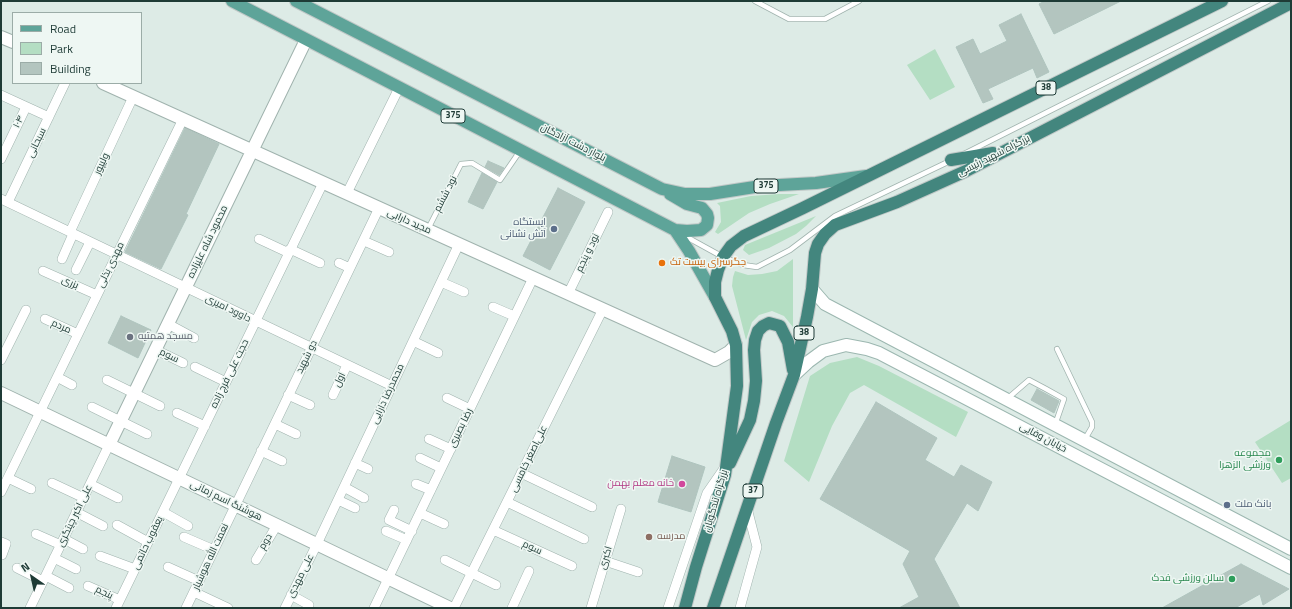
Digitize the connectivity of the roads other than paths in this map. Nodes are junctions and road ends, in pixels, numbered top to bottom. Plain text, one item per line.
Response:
1 (232, 1) edge
2 (296, 1) edge
3 (755, 1) edge
4 (859, 1) edge
5 (1222, 1) edge
6 (1268, 1) edge
7 (1291, 3) edge
8 (1, 37) edge
9 (306, 40) junction
10 (12, 42) edge
11 (65, 84) edge
12 (105, 84) edge
13 (399, 88) junction
14 (1, 95) edge
15 (133, 96) junction
16 (26, 107) junction
17 (49, 117) junction
18 (183, 119) junction
19 (252, 151) junction
20 (520, 151) junction
21 (1004, 151) junction
22 (1, 159) edge
23 (951, 160) junction
24 (871, 175) junction
25 (323, 182) junction
26 (662, 189) junction
27 (347, 194) junction
28 (4, 201) edge
29 (379, 208) junction
30 (608, 212) dead end
31 (428, 230) junction
32 (675, 230) junction
33 (72, 233) junction
34 (259, 239) dead end
35 (364, 241) junction
36 (90, 242) junction
37 (459, 244) junction
38 (290, 251) junction
39 (389, 252) dead end
40 (116, 255) junction
41 (723, 256) junction
42 (62, 259) dead end
43 (320, 263) dead end
44 (339, 263) dead end
45 (350, 268) junction
46 (76, 270) dead end
47 (43, 271) dead end
48 (533, 278) junction
49 (441, 282) junction
50 (185, 288) junction
51 (812, 290) junction
52 (464, 292) dead end
53 (568, 294) junction
54 (97, 295) junction
55 (715, 297) junction
56 (493, 307) dead end
57 (603, 309) junction
58 (26, 310) dead end
59 (514, 316) junction
60 (45, 319) dead end
61 (255, 321) junction
62 (168, 324) junction
63 (78, 334) junction
64 (194, 338) dead end
65 (413, 341) junction
66 (736, 345) junction
67 (311, 348) junction
68 (1057, 349) dead end
69 (156, 350) junction
70 (438, 353) dead end
71 (1, 360) edge
72 (183, 363) dead end
73 (347, 365) junction
74 (195, 367) dead end
75 (794, 376) junction
76 (57, 377) junction
77 (107, 380) dead end
78 (226, 382) junction
79 (72, 385) dead end
80 (392, 386) junction
81 (1, 393) edge
82 (134, 394) junction
83 (288, 395) junction
84 (333, 395) dead end
85 (447, 398) dead end
86 (1006, 399) junction
87 (310, 405) dead end
88 (160, 406) dead end
89 (92, 407) dead end
90 (470, 409) junction
91 (40, 412) junction
92 (177, 413) dead end
93 (121, 422) junction
94 (274, 424) junction
95 (1055, 425) junction
96 (205, 426) junction
97 (147, 434) dead end
98 (296, 434) dead end
99 (429, 439) dead end
100 (1084, 441) junction
101 (109, 445) junction
102 (451, 449) junction
103 (261, 451) junction
104 (420, 458) dead end
105 (282, 461) dead end
106 (355, 463) junction
107 (441, 468) junction
108 (368, 469) dead end
109 (725, 471) junction
110 (521, 473) junction
111 (8, 478) junction
112 (179, 478) junction
113 (52, 483) dead end
114 (90, 484) junction
115 (416, 484) dead end
116 (344, 487) junction
117 (31, 489) dead end
118 (431, 490) junction
119 (1, 492) edge
120 (84, 498) junction
121 (118, 498) dead end
122 (364, 498) dead end
123 (338, 500) junction
124 (507, 502) junction
125 (235, 505) junction
126 (592, 507) dead end
127 (355, 508) dead end
128 (747, 508) junction
129 (621, 509) dead end
130 (394, 510) dead end
131 (76, 512) junction
132 (163, 512) junction
133 (420, 513) junction
134 (444, 524) dead end
135 (277, 525) junction
136 (103, 526) dead end
137 (117, 526) dead end
138 (188, 526) dead end
139 (493, 530) junction
140 (386, 531) dead end
141 (412, 531) junction
142 (36, 534) dead end
143 (184, 537) dead end
144 (584, 539) dead end
145 (407, 540) junction
146 (1, 542) edge
147 (62, 542) junction
148 (148, 542) junction
149 (317, 544) junction
150 (1291, 549) edge
151 (83, 550) dead end
152 (214, 550) junction
153 (2, 555) dead end
154 (100, 556) dead end
155 (54, 558) junction
156 (256, 560) dead end
157 (445, 560) dead end
158 (605, 561) junction
159 (572, 566) dead end
160 (168, 567) dead end
161 (17, 568) dead end
162 (1291, 568) edge
163 (76, 569) dead end
164 (135, 569) junction
165 (529, 571) dead end
166 (638, 572) dead end
167 (471, 574) junction
168 (44, 578) junction
169 (389, 579) junction
170 (199, 581) junction
171 (496, 585) dead end
172 (88, 586) dead end
173 (69, 588) dead end
174 (194, 592) junction
175 (291, 595) junction
176 (118, 604) edge
177 (309, 605) dead end
178 (30, 608) edge
179 (186, 608) edge
180 (228, 608) edge
181 (285, 608) edge
182 (374, 608) edge
183 (450, 608) edge
184 (454, 608) edge
185 (512, 608) edge
186 (591, 608) edge
187 (668, 608) edge
188 (685, 608) edge
189 (713, 608) edge
190 (740, 608) edge

1 - 9 main road, 375
2 - 26 main road, بلوار دشت آزادگان / 375
3 - 4 lane
5 - 24 highway, 38
6 - 23 lane
7 - 21 highway, بزرگراه شهید رئیسی / 38
8 - 10 street
9 - 13 main road, 375
9 - 19 street, محمود شاه علیزاده
11 - 17 street, سبحانی
12 - 15 street, مجید دارابی
13 - 20 main road, 375
13 - 27 street
14 - 16 street
15 - 18 street, مجید دارابی
15 - 33 street, ولیپور
16 - 17 street
16 - 22 street, ۱۰۴
17 - 28 street, سبحانی
18 - 19 street, مجید دارابی
18 - 40 street, مهدی بذلی
19 - 25 street, مجید دارابی
19 - 50 street, محمود شاه علیزاده
20 - 31 lane, نود ششم
20 - 32 main road, 375
21 - 23 highway
21 - 51 highway, بزرگراه شهید رئیسی / 38
23 - 41 lane
24 - 26 main road, بلوار دشت آزادگان / 375
24 - 41 highway, 38
25 - 27 street, مجید دارابی
25 - 38 street, حجت علی فرج زاده
26 - 32 main road
27 - 29 street, مجید دارابی
28 - 33 street, داوود امیری
29 - 31 street, مجید دارابی
29 - 35 street, دو شهید
30 - 53 street, نود و پنجم
31 - 37 street, مجید دارابی
32 - 41 lane
32 - 55 main road, 375
33 - 36 street, داوود امیری
33 - 42 street, ولیپور
34 - 38 street
35 - 39 street
35 - 45 street, دو شهید
36 - 40 street, داوود امیری
36 - 46 street
37 - 48 street, مجید دارابی
37 - 49 street, محمدرضا دارایی
38 - 43 street
38 - 61 street, حجت علی فرج زاده
40 - 50 street, داوود امیری
40 - 54 street, مهدی بذلی
41 - 55 highway, 38
44 - 45 street
45 - 67 street, دو شهید
47 - 54 street, بزری
48 - 53 street, مجید دارابی
48 - 59 street, رضا بصیری
49 - 52 street
49 - 65 street, محمدرضا دارایی
50 - 61 street, داوود امیری
50 - 62 street, محمود شاه علیزاده
51 - 75 highway, بزرگراه شهید رئیسی / 38
51 - 86 street, خیابان وفایی
53 - 57 street, مجید دارابی
54 - 63 street, مهدی بذلی
55 - 66 highway
56 - 59 street
57 - 66 street, مجید دارابی
57 - 110 street, علی‌اصغر خامسی
58 - 71 street
59 - 90 street, رضا بصیری
60 - 63 street, مردم
61 - 67 street, داوود امیری
61 - 78 street, حجت علی فرج زاده
62 - 64 street
62 - 69 street, محمود شاه علیزاده
63 - 76 street, مهدی بذلی
65 - 70 street
65 - 80 street, محمدرضا دارایی
66 - 109 highway, بزرگراه تندگویان
67 - 73 street, داوود امیری
67 - 83 street, دو شهید
68 - 100 lane
69 - 72 street, سوم
69 - 82 street, محمود شاه علیزاده
73 - 80 street, داوود امیری
73 - 84 street, اول
74 - 78 street
75 - 109 highway
75 - 128 highway, 37
75 - 162 street, خیابان وفایی
76 - 79 street
76 - 91 street, مهدی بذلی
77 - 82 street
78 - 96 street, حجت علی فرج زاده
80 - 106 street, محمدرضا دارایی
81 - 91 street, هوشنگ اسم زمانی
82 - 88 street
82 - 93 street, محمود شاه علیزاده
83 - 87 street
83 - 94 street, دو شهید
85 - 90 street
86 - 95 street, خیابان وفایی
86 - 95 lane
89 - 93 street
90 - 102 street, رضا بصیری
91 - 101 street, هوشنگ اسم زمانی
91 - 111 street, مهدی بذلی
92 - 96 street
93 - 97 street
93 - 101 street, محمود شاه علیزاده
94 - 98 street
94 - 103 street, دو شهید
95 - 100 street, خیابان وفایی
96 - 112 street, حجت علی فرج زاده
99 - 102 street
100 - 150 street, خیابان وفایی
101 - 112 street, هوشنگ اسم زمانی
101 - 114 street, علی اکبر چیتگری
102 - 107 street, رضا بصیری
103 - 105 street
103 - 125 street, دو شهید
104 - 107 street
106 - 108 street
106 - 116 street, محمدرضا دارایی
107 - 118 street, رضا بصیری
109 - 187 street
109 - 188 highway, بزرگراه تندگویان
110 - 124 street, علی‌اصغر خامسی
110 - 126 street
111 - 117 street
111 - 119 street, مهدی بذلی
112 - 125 street, هوشنگ اسم زمانی
112 - 132 street, یعقوب حاتمی
113 - 120 street
114 - 120 street, علی اکبر چیتگری
114 - 121 street
115 - 118 street
116 - 122 street
116 - 123 street, محمدرضا دارایی
118 - 133 street, رضا بصیری
120 - 131 street, علی اکبر چیتگری
123 - 127 street
123 - 149 street, محمدرضا دارایی
124 - 139 street, علی‌اصغر خامسی
124 - 144 street
125 - 135 street, هوشنگ اسم زمانی
125 - 152 street, نعمت الله هوشیار
128 - 189 highway, 37
128 - 190 street
129 - 158 street, اکبری
130 - 141 street
131 - 136 street
131 - 147 street, علی اکبر چیتگری
132 - 138 street
132 - 148 street, یعقوب حاتمی
133 - 134 street
133 - 141 street, رضا بصیری
135 - 149 street, هوشنگ اسم زمانی
135 - 156 street, دوم
137 - 148 street
139 - 159 street, سوم
139 - 167 street, علی‌اصغر خامسی
140 - 145 street
141 - 145 street, رضا بصیری
142 - 147 street
143 - 152 street
145 - 169 street, رضا بصیری
146 - 153 street
147 - 151 street
147 - 155 street, علی اکبر چیتگری
148 - 164 street, یعقوب حاتمی
149 - 169 street, هوشنگ اسم زمانی
149 - 175 street, علی مهدی
152 - 170 street, نعمت الله هوشیار
154 - 164 street
155 - 163 street
155 - 168 street, علی اکبر چیتگری
157 - 167 street
158 - 166 street
158 - 186 street, اکبری
160 - 170 street
161 - 168 street
164 - 176 street, یعقوب حاتمی
165 - 185 street
167 - 171 street
167 - 184 street, علی‌اصغر خامسی
168 - 173 street
168 - 178 street, علی اکبر چیتگری
169 - 182 street, رضا بصیری
169 - 183 street, هوشنگ اسم زمانی
170 - 174 street, نعمت الله هوشیار
172 - 176 street, پنجم
174 - 179 street, نعمت الله هوشیار
174 - 180 street
175 - 177 street
175 - 181 street, علی مهدی

